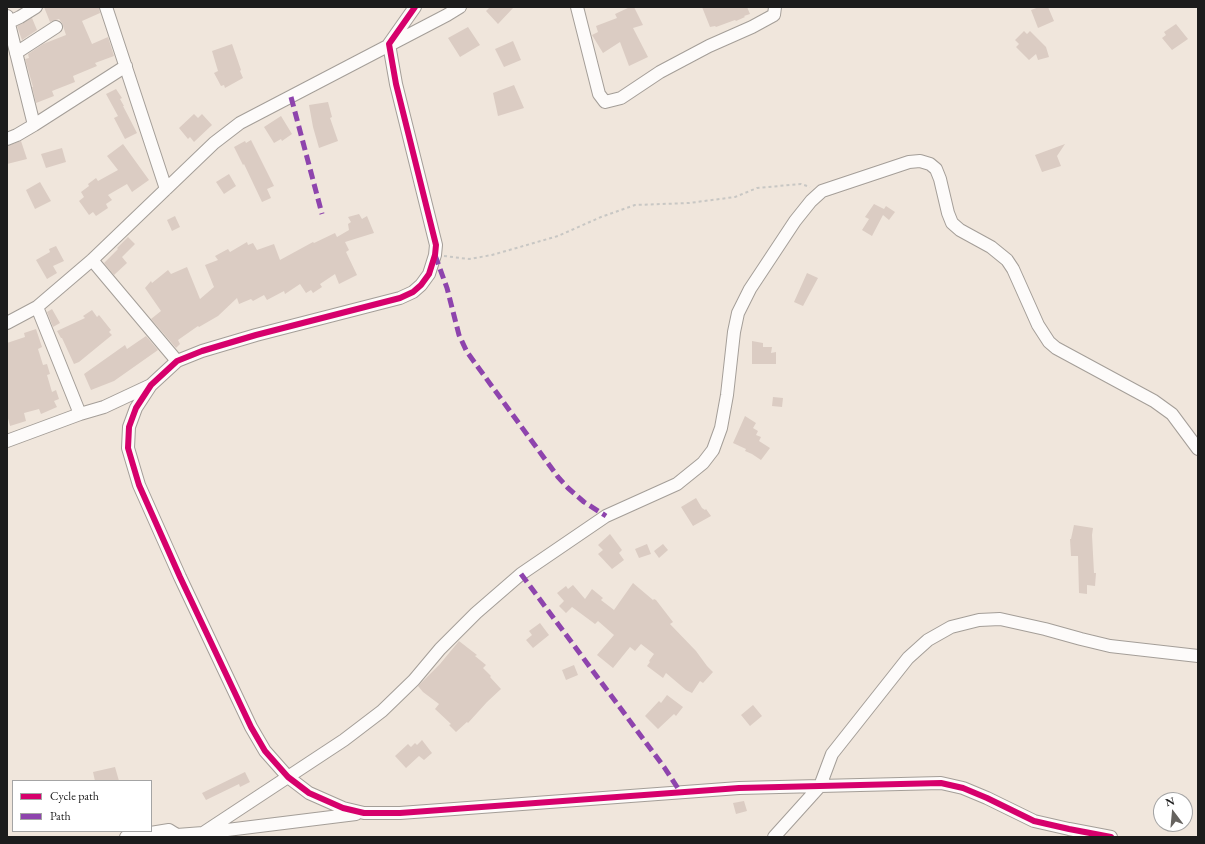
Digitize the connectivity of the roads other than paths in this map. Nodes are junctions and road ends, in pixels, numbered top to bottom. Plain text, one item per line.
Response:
1 (36, 7) edge
2 (106, 7) edge
3 (415, 7) edge
4 (460, 7) edge
5 (577, 7) edge
6 (775, 7) edge
7 (7, 20) edge
8 (56, 27) dead end
9 (389, 44) junction
10 (16, 53) junction
11 (126, 66) junction
12 (34, 125) junction
13 (7, 139) edge
14 (166, 189) junction
15 (92, 260) junction
16 (37, 307) junction
17 (7, 323) edge
18 (177, 361) junction
19 (150, 385) junction
20 (80, 414) junction
21 (7, 441) edge
22 (1198, 449) edge
23 (1198, 656) edge
24 (288, 777) junction
25 (820, 786) junction
26 (364, 813) junction
27 (203, 833) junction
28 (177, 836) edge
29 (126, 837) edge
30 (774, 837) edge
31 (1111, 837) edge

1 - 7 street
2 - 11 street
3 - 9 street
4 - 9 street
5 - 6 street
7 - 10 street
8 - 10 street
9 - 14 street
9 - 18 street
10 - 12 street
11 - 12 street
11 - 14 street
12 - 13 street
14 - 15 street
15 - 16 street
15 - 18 street
16 - 17 street
16 - 20 street
18 - 19 street
19 - 20 street
19 - 24 street
20 - 21 street
22 - 24 street
23 - 25 street
24 - 26 street
24 - 27 street
25 - 26 street
25 - 30 street
25 - 31 street
26 - 27 street
27 - 28 street
28 - 29 street

